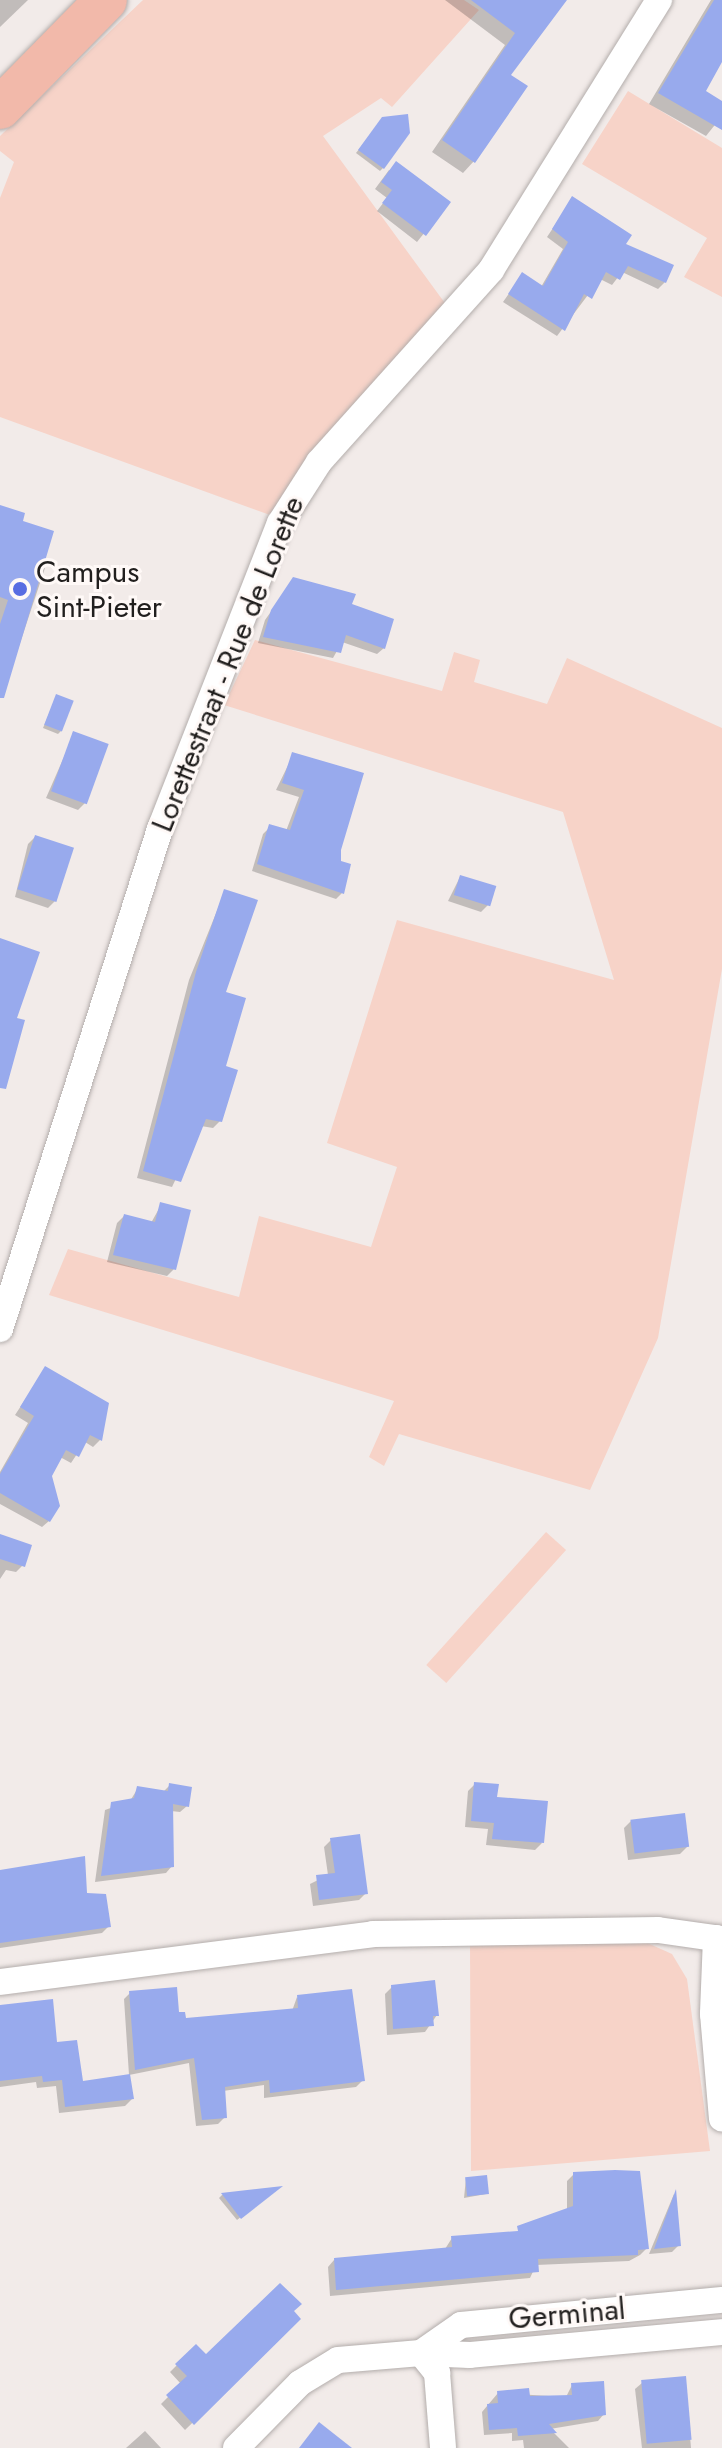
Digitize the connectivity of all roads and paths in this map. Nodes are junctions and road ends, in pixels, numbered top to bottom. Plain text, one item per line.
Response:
1 (106, 0) edge
2 (659, 0) edge
3 (0, 108) edge
4 (0, 1329) edge
5 (719, 1938) edge
6 (0, 1982) edge
7 (722, 2119) edge
8 (722, 2300) edge
9 (722, 2332) edge
10 (421, 2353) junction
11 (236, 2448) edge
12 (443, 2448) edge

1 - 3 main road
2 - 4 street, Lorettestraat - Rue de Lorette
5 - 6 street
5 - 7 street
8 - 10 street, Germinal
9 - 10 street, Germinal
10 - 11 street, Germinal
10 - 12 street

